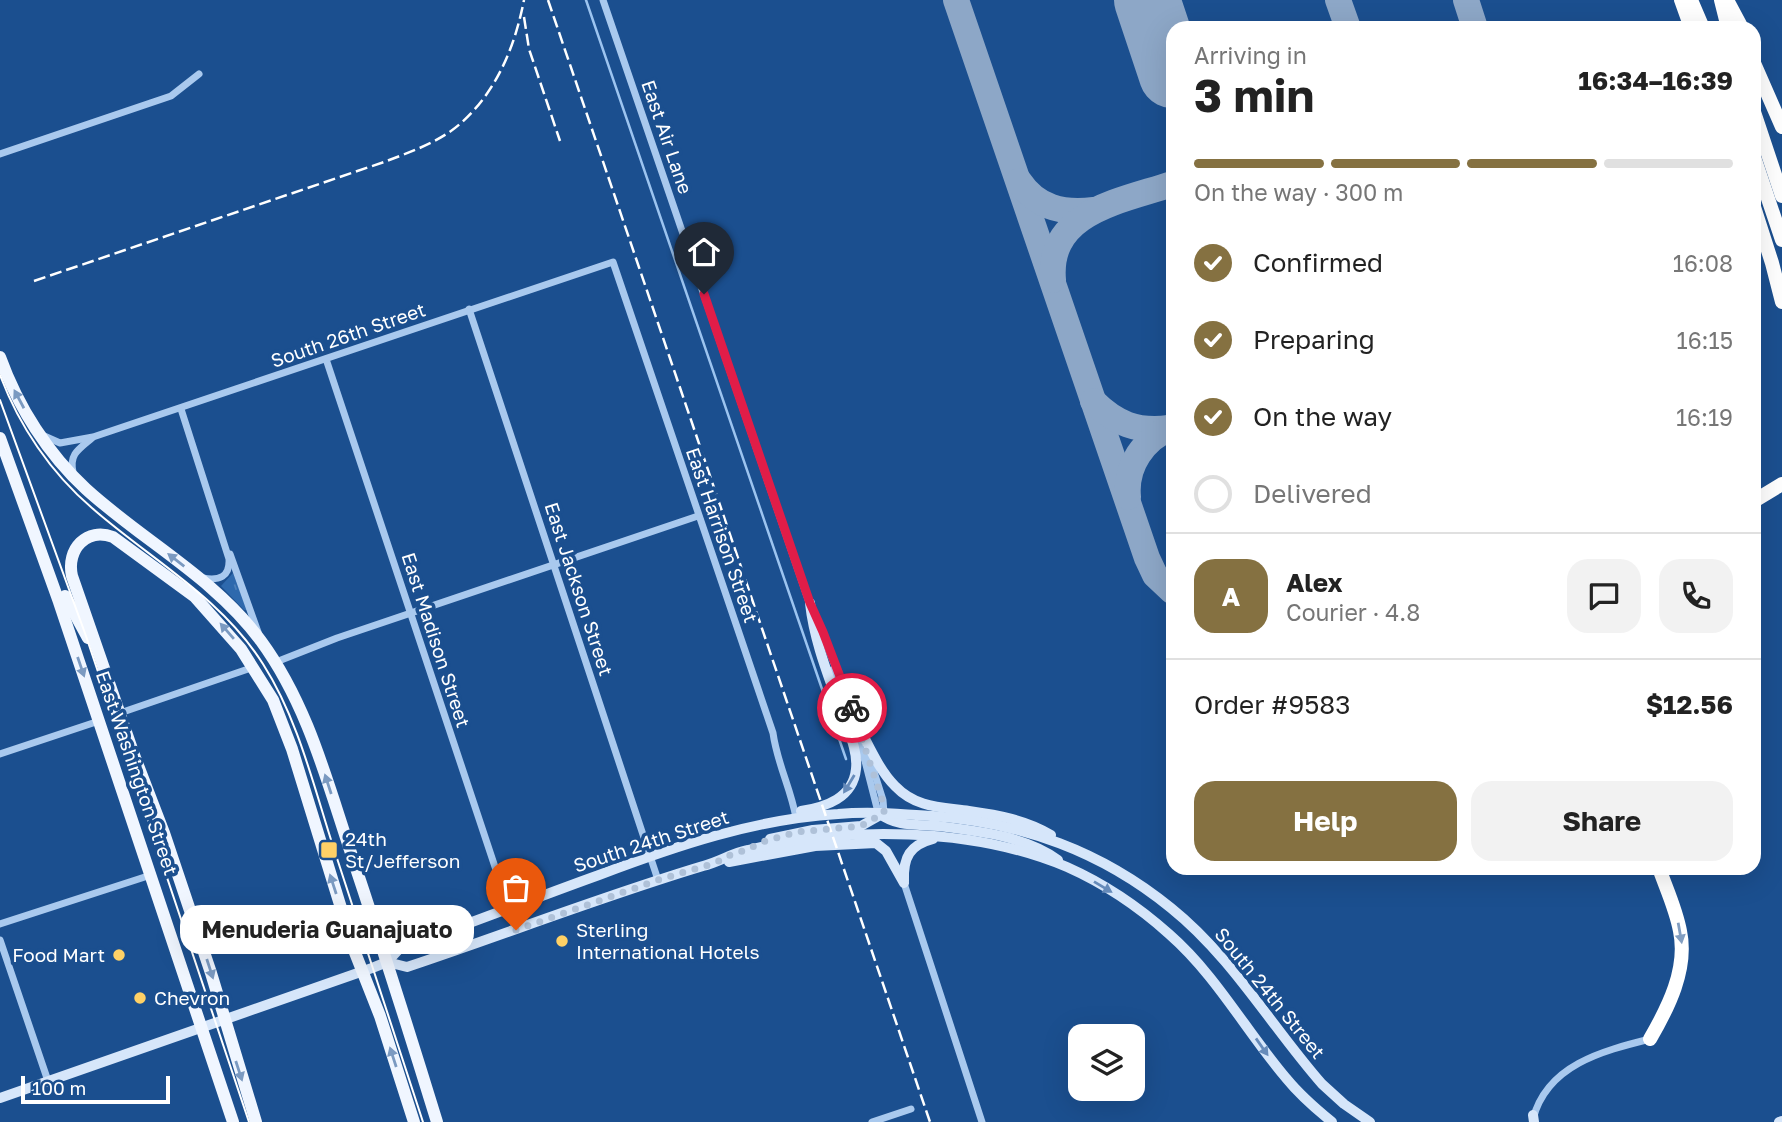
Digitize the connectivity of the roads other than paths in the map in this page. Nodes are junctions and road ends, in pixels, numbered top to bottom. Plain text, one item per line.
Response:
1 (603, 0) edge
2 (1681, 0) edge
3 (1691, 0) edge
4 (1721, 0) edge
5 (1727, 0) edge
6 (1688, 21) edge
7 (1700, 21) edge
8 (1726, 21) edge
9 (1738, 21) edge
10 (199, 74) dead end
11 (1761, 79) edge
12 (1782, 127) edge
13 (1761, 133) edge
14 (0, 155) edge
15 (1761, 178) edge
16 (1782, 196) edge
17 (1761, 228) edge
18 (1782, 240) edge
19 (613, 262) joint
20 (1782, 302) edge
21 (469, 309) junction
22 (0, 357) edge
23 (326, 359) junction
24 (181, 409) junction
25 (39, 433) junction
26 (93, 437) junction
27 (0, 438) edge
28 (74, 478) junction
29 (1782, 484) edge
30 (1761, 497) edge
31 (24, 499) junction
32 (698, 516) junction
33 (227, 547) junction
34 (555, 565) junction
35 (162, 572) junction
36 (198, 576) junction
37 (810, 603) junction
38 (411, 614) junction
39 (260, 639) junction
40 (98, 650) junction
41 (276, 662) junction
42 (254, 667) junction
43 (120, 713) junction
44 (99, 721) junction
45 (856, 722) junction
46 (0, 754) edge
47 (881, 813) junction
48 (796, 815) junction
49 (936, 838) junction
50 (1065, 844) junction
51 (749, 849) junction
52 (650, 856) junction
53 (715, 863) junction
54 (1065, 866) junction
55 (151, 875) junction
56 (1662, 875) edge
57 (658, 880) junction
58 (904, 883) junction
59 (509, 909) junction
60 (0, 925) edge
61 (516, 930) junction
62 (0, 940) edge
63 (387, 962) junction
64 (363, 971) junction
65 (224, 1018) junction
66 (201, 1027) junction
67 (1650, 1039) joint
68 (48, 1082) junction
69 (0, 1098) edge
70 (911, 1109) dead end
71 (1533, 1120) edge
72 (233, 1122) edge
73 (256, 1122) edge
74 (414, 1122) edge
75 (435, 1122) edge
76 (872, 1122) edge
77 (982, 1122) edge
78 (1332, 1122) edge
79 (1370, 1122) edge

1 - 37 street, East Air Lane
2 - 6 highway
3 - 7 highway
4 - 8 highway
5 - 9 highway
10 - 14 street
11 - 12 highway
13 - 16 highway
15 - 18 highway
17 - 20 highway
19 - 21 street, South 26th Street
19 - 32 street, East Harrison Street
21 - 23 street, South 26th Street
21 - 34 street, East Jackson Street
25 -> 22 main road
23 - 24 street, South 26th Street
23 - 38 street, East Madison Street
24 - 26 street, South 26th Street
24 - 33 street
25 - 26 street, South 26th Street
25 - 28 main road
26 - 28 street
27 - 31 main road, East Washington Street
28 - 35 main road
36 -> 28 main road
29 - 30 highway
31 - 40 main road
31 -> 44 main road, East Washington Street
32 - 34 street
32 - 48 street, East Harrison Street
33 - 36 street
33 - 39 street
34 - 38 street
34 - 52 street, East Jackson Street
35 - 40 main road, East Washington Street
42 -> 35 main road
36 - 39 main road
37 - 45 street, East Air Lane
37 - 47 street, East Air Lane
37 -> 48 main road
38 - 41 street
38 - 59 street, East Madison Street
39 - 41 main road
40 - 43 main road, East Washington Street
63 -> 41 main road
42 - 43 street
64 -> 42 main road
43 -> 65 main road, East Washington Street
44 - 46 street
44 - 55 main road, East Washington Street
45 - 47 street, East Air Lane
45 - 50 main road
47 - 48 main road, South 24th Street
47 - 50 main road, South 24th Street
47 - 51 main road
47 - 54 main road
48 - 52 main road, South 24th Street
49 - 51 main road, South 24th Street
49 - 54 main road, South 24th Street
49 - 58 main road
50 - 79 main road, South 24th Street
51 - 53 main road, South 24th Street
52 - 57 street, East Jackson Street
52 - 59 main road, South 24th Street
53 - 57 main road, South 24th Street
53 - 58 main road
54 -> 78 main road, South 24th Street
55 - 60 street
55 - 66 main road, East Washington Street
56 -> 67 highway
57 - 61 main road, South 24th Street
58 - 77 street
59 - 61 street, East Madison Street
59 - 63 main road, South 24th Street
61 - 63 main road, South 24th Street
62 - 68 street
63 - 64 main road, South 24th Street
63 - 75 main road
64 - 65 main road, South 24th Street
74 -> 64 main road
65 - 66 main road, South 24th Street
65 -> 73 main road, East Washington Street
66 - 68 main road, South 24th Street
66 - 72 main road, East Washington Street
67 - 71 street
68 - 69 main road, South 24th Street
70 - 76 street

